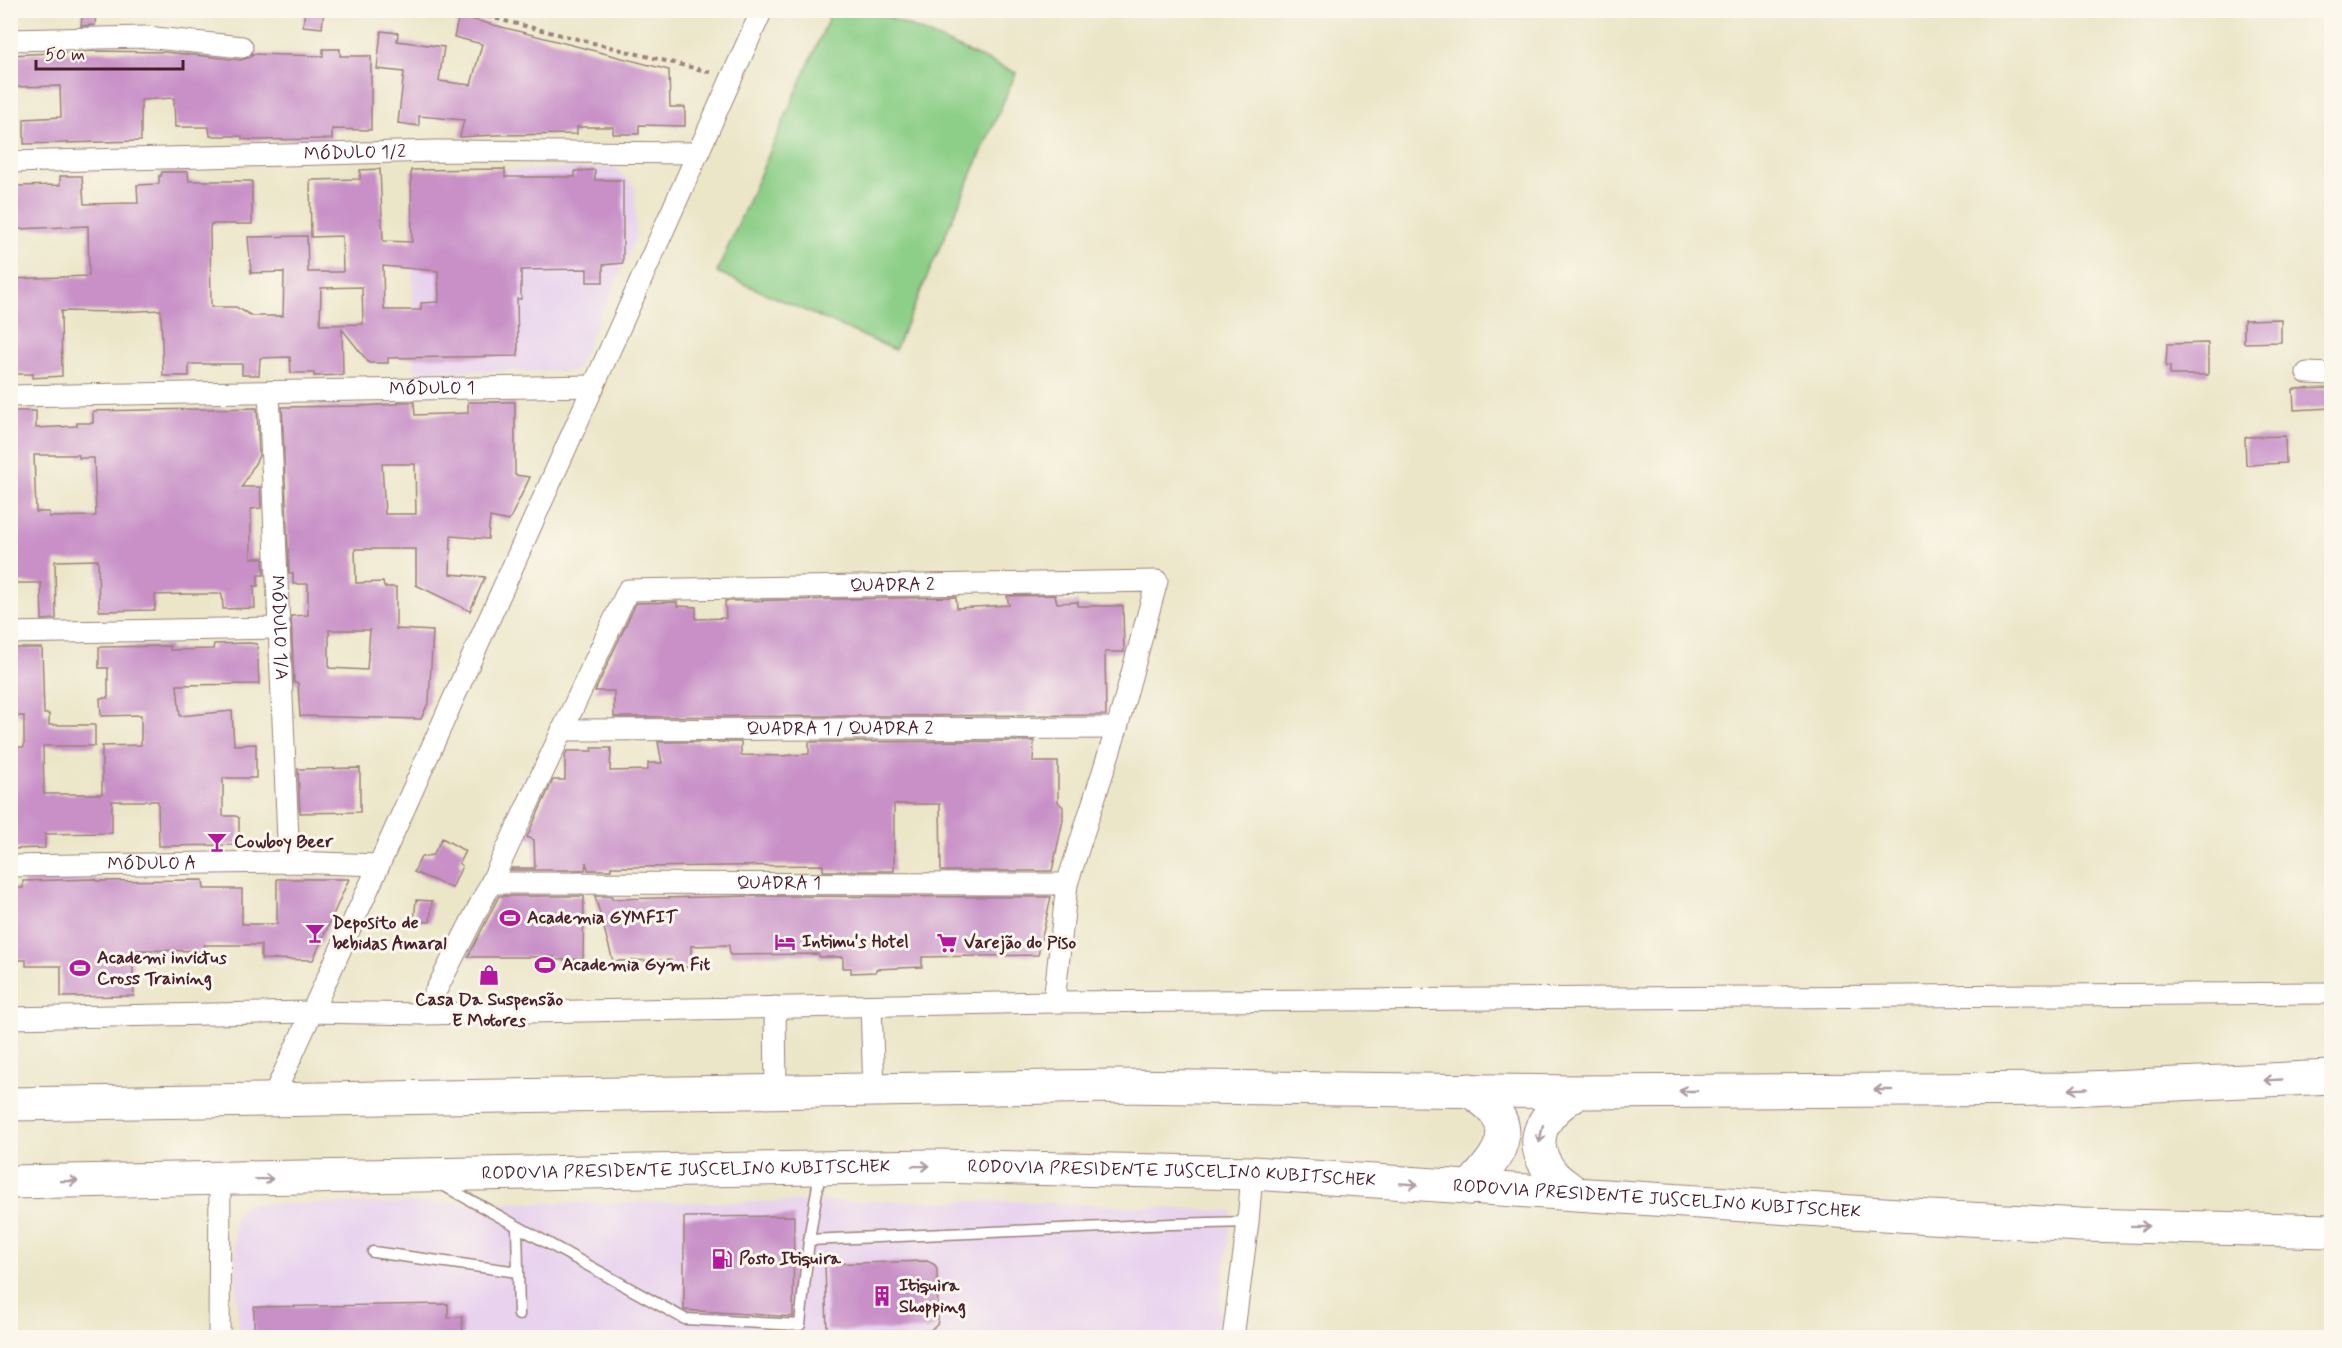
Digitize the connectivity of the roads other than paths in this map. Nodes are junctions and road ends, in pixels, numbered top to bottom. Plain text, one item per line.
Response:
1 (762, 10) edge
2 (10, 40) edge
3 (242, 47) dead end
4 (699, 153) junction
5 (10, 162) edge
6 (2307, 373) dead end
7 (2331, 374) edge
8 (594, 386) junction
9 (268, 392) junction
10 (10, 396) edge
11 (280, 628) junction
12 (10, 633) edge
13 (1117, 728) junction
14 (562, 729) junction
15 (289, 862) junction
16 (379, 865) junction
17 (10, 866) edge
18 (491, 883) junction
19 (1067, 884) junction
20 (2331, 993) edge
21 (1053, 1002) junction
22 (871, 1006) junction
23 (775, 1007) junction
24 (310, 1012) junction
25 (424, 1014) junction
26 (10, 1018) edge
27 (2331, 1077) edge
28 (874, 1090) junction
29 (1470, 1090) junction
30 (776, 1091) junction
31 (1578, 1092) junction
32 (272, 1099) junction
33 (10, 1104) edge
34 (821, 1168) junction
35 (1252, 1173) junction
36 (424, 1176) junction
37 (220, 1179) junction
38 (10, 1182) edge
39 (1469, 1188) junction
40 (1575, 1193) junction
41 (1248, 1222) junction
42 (517, 1226) junction
43 (2331, 1231) edge
44 (809, 1240) junction
45 (373, 1251) dead end
46 (518, 1272) junction
47 (519, 1315) dead end
48 (219, 1338) edge
49 (1233, 1338) edge

1 - 4 street
2 - 3 street
4 - 5 street, MÓDULO 1/2
4 - 8 street
6 - 7 street
8 - 9 street, MÓDULO 1
8 - 16 street
9 - 10 street
9 - 11 street, MÓDULO 1/A
11 - 12 street
11 - 15 street, MÓDULO 1/A
13 - 14 street, QUADRA 1 / QUADRA 2
13 - 14 street, QUADRA 2
13 - 19 street
14 - 18 street
15 - 16 street, MÓDULO A
15 - 17 street, MÓDULO A
16 - 24 street
18 - 19 street, QUADRA 1
18 - 25 street
19 - 21 street
20 - 21 street
21 - 22 street
22 - 23 street
22 - 28 street
23 - 25 street
23 - 30 street
24 - 25 street
24 - 26 street
24 - 32 street
27 -> 31 highway
28 - 29 highway
28 - 30 highway
29 - 31 highway
29 - 39 highway
30 - 32 highway
31 -> 40 highway
32 - 33 highway
34 -> 35 highway, RODOVIA PRESIDENTE JUSCELINO KUBITSCHEK
34 - 36 highway, RODOVIA PRESIDENTE JUSCELINO KUBITSCHEK
34 - 44 lane
35 -> 39 highway, RODOVIA PRESIDENTE JUSCELINO KUBITSCHEK
35 - 41 street
37 -> 36 highway, RODOVIA PRESIDENTE JUSCELINO KUBITSCHEK
36 - 42 lane
38 -> 37 highway, RODOVIA PRESIDENTE JUSCELINO KUBITSCHEK
37 - 48 street
39 - 40 highway, RODOVIA PRESIDENTE JUSCELINO KUBITSCHEK
40 -> 43 highway, RODOVIA PRESIDENTE JUSCELINO KUBITSCHEK
41 - 44 lane
41 - 49 street
42 - 44 lane
42 - 46 lane
45 - 46 lane
46 - 47 lane

